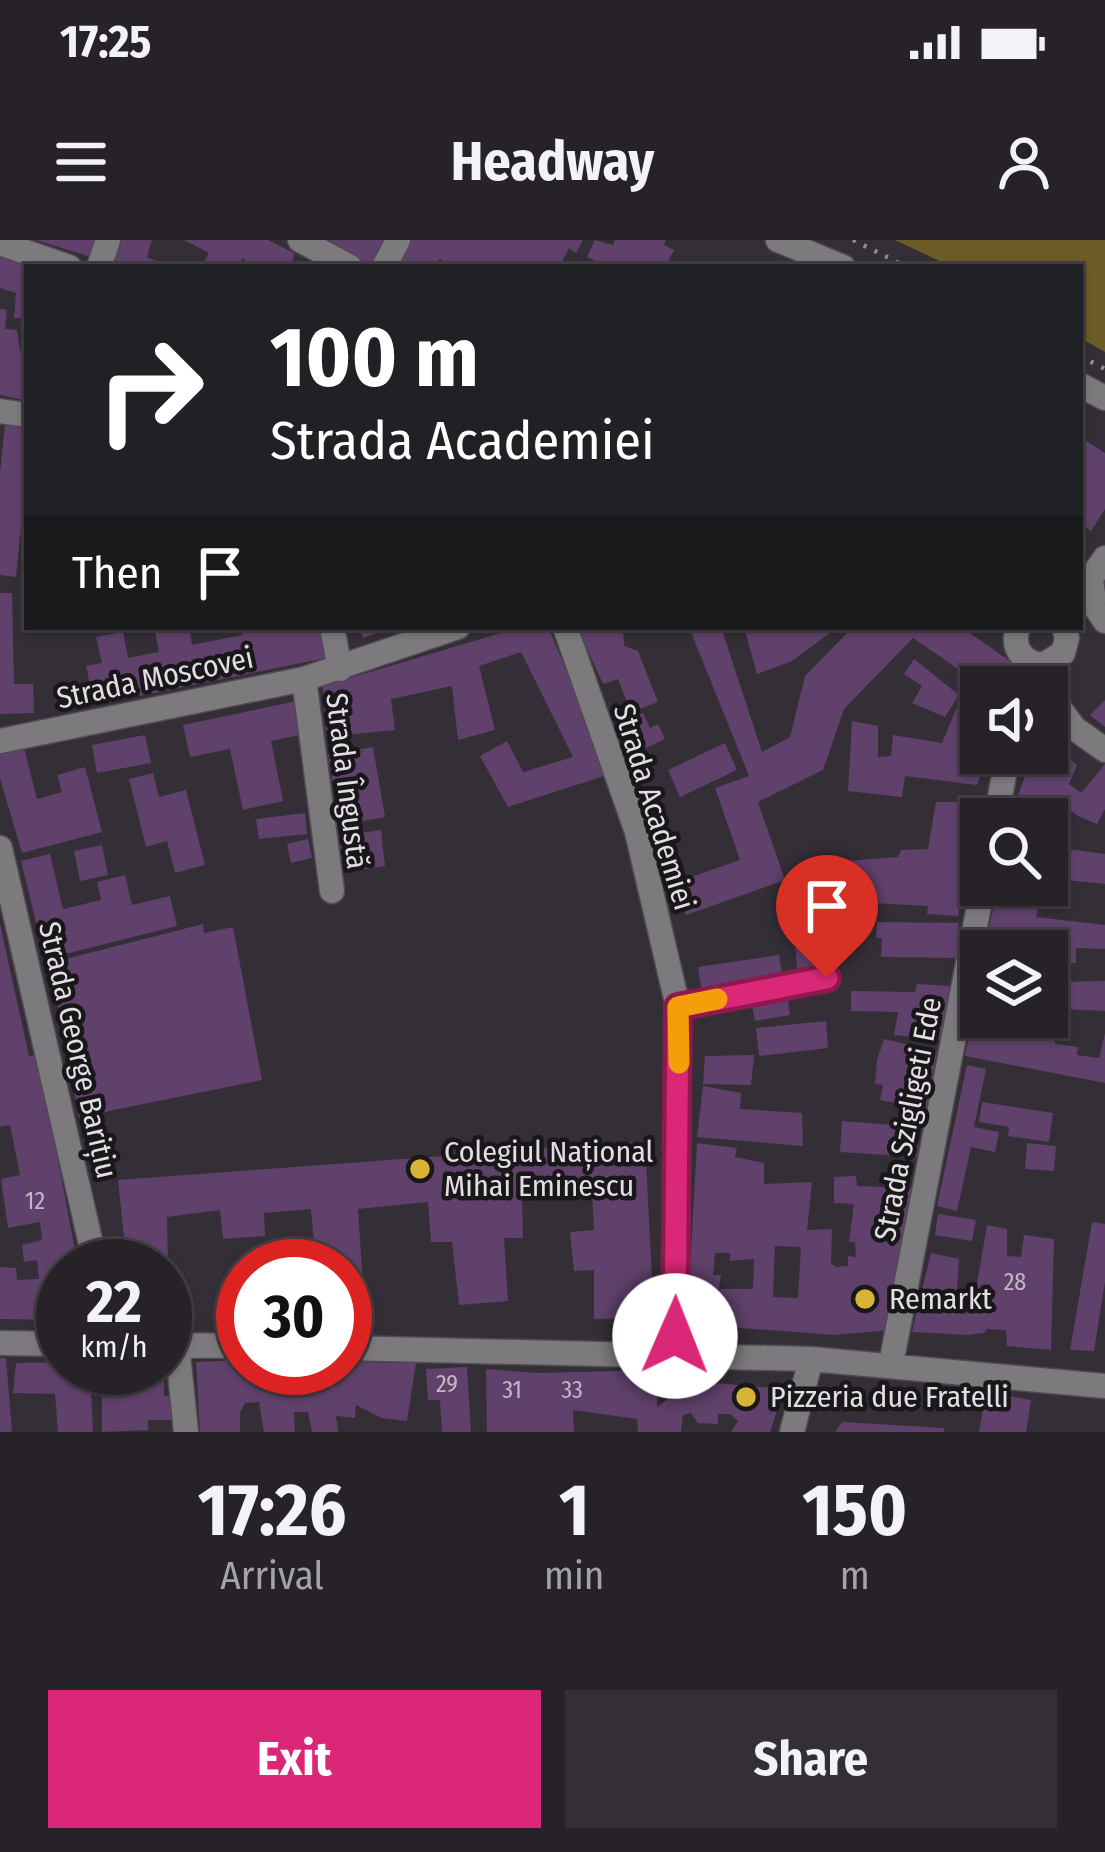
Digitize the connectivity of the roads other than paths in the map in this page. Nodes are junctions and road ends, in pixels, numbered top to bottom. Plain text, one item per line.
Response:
1 (778, 240) edge
2 (0, 243) edge
3 (302, 250) edge
4 (60, 264) edge
5 (342, 264) edge
6 (836, 264) edge
7 (1105, 558) edge
8 (1085, 587) edge
9 (1105, 623) edge
10 (333, 630) edge
11 (450, 630) edge
12 (566, 630) edge
13 (1064, 630) edge
14 (1028, 656) edge
15 (340, 669) junction
16 (304, 679) junction
17 (0, 741) edge
18 (1105, 750) edge
19 (0, 848) edge
20 (332, 891) dead end
21 (979, 906) edge
22 (827, 978) dead end
23 (678, 1007) junction
24 (90, 1239) edge
25 (0, 1343) edge
26 (36, 1344) edge
27 (372, 1349) edge
28 (675, 1355) junction
29 (811, 1359) junction
30 (891, 1364) junction
31 (1105, 1386) edge
32 (180, 1395) edge
33 (186, 1432) edge
34 (792, 1432) edge

1 - 6 street
2 - 4 street
3 - 5 street
7 - 8 street
8 - 9 street
10 - 15 street
11 - 15 street, Strada Moscovei
12 - 23 street, Strada Academiei
13 - 14 street
14 - 18 street
15 - 16 street, Strada Moscovei
16 - 17 street, Strada Moscovei
16 - 20 street, Strada Îngustă
19 - 24 street, Strada George Barițiu
21 - 30 street, Strada Szigligeti Ede
22 - 23 street
23 - 28 street, Strada Academiei
25 - 26 street
27 - 28 street
28 - 29 street
29 - 30 street
29 - 34 street
30 - 31 street
32 - 33 street

